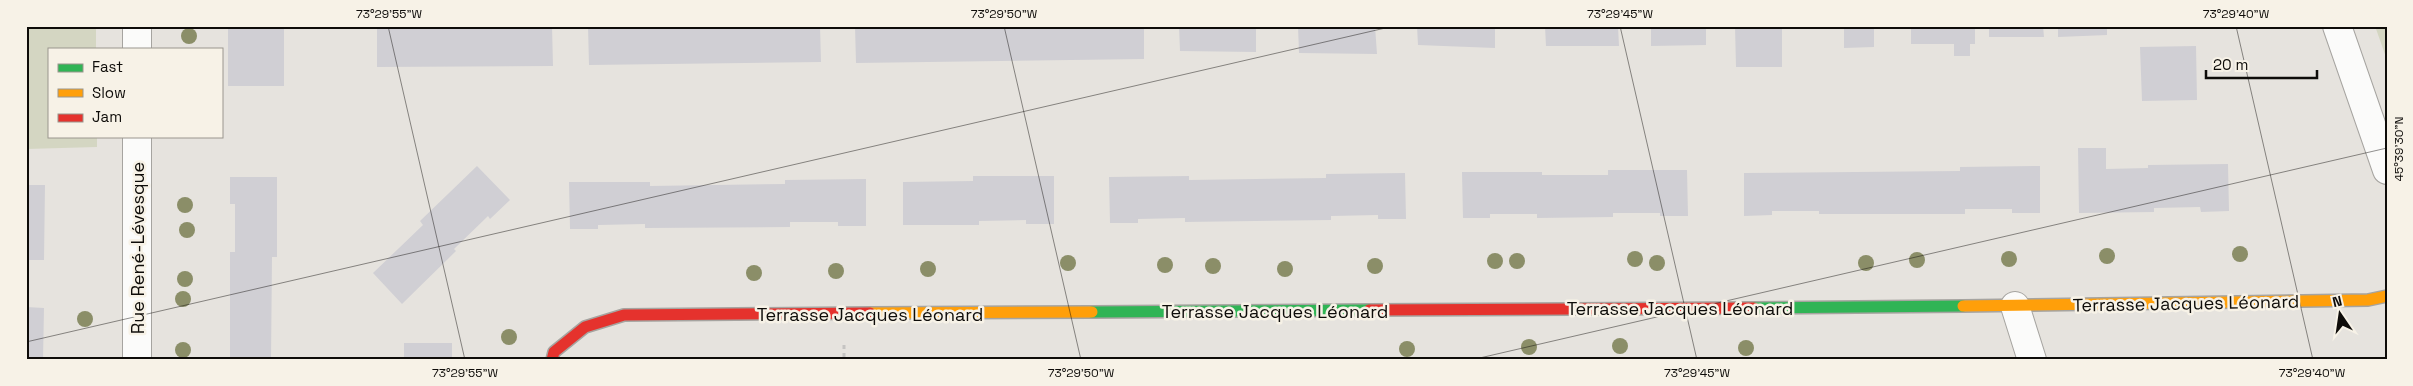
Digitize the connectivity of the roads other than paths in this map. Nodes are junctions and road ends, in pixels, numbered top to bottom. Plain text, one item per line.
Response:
1 (137, 26) edge
2 (2338, 26) edge
3 (137, 48) edge
4 (137, 138) edge
5 (2387, 170) edge
6 (2387, 296) edge
7 (2015, 306) junction
8 (136, 360) edge
9 (552, 360) edge
10 (2032, 360) edge

1 - 3 street
2 - 5 street
4 - 8 street, Rue René-Lévesque
6 - 7 street, Terrasse Jacques Léonard
7 - 9 street, Terrasse Jacques Léonard
7 - 10 street

